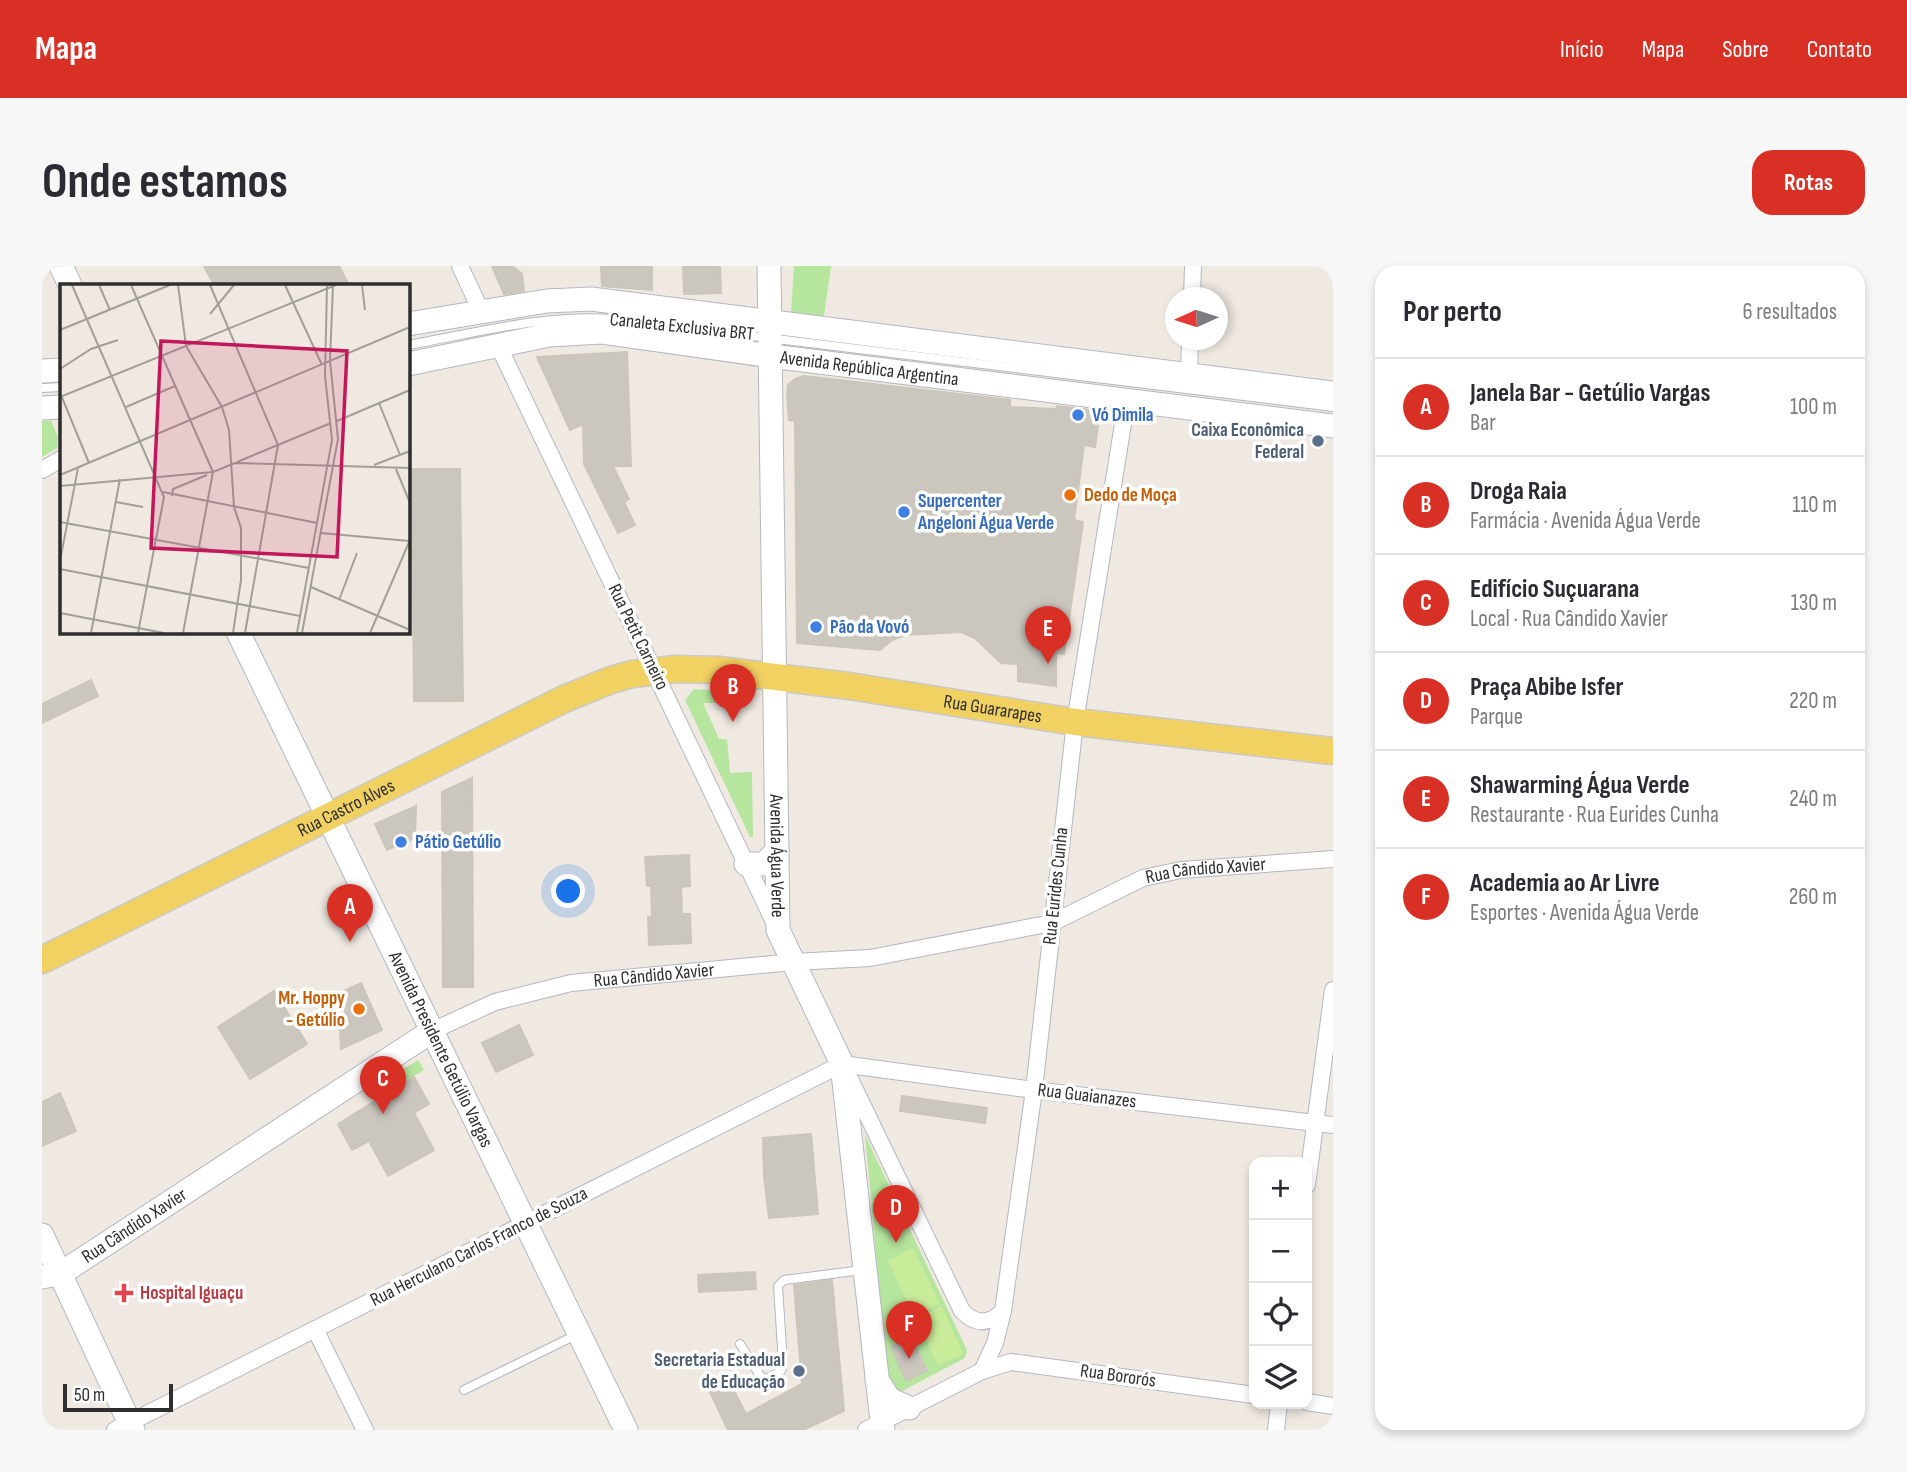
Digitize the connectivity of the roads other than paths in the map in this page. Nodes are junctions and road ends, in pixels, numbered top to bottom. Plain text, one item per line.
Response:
1 (61, 266) edge
2 (460, 266) edge
3 (769, 266) edge
4 (1193, 266) edge
5 (70, 284) edge
6 (1192, 287) edge
7 (481, 311) junction
8 (410, 324) edge
9 (771, 338) junction
10 (410, 345) edge
11 (498, 345) junction
12 (1190, 350) edge
13 (410, 364) edge
14 (60, 370) edge
15 (42, 371) edge
16 (1189, 374) junction
17 (42, 388) edge
18 (1333, 393) edge
19 (1127, 400) junction
20 (56, 405) edge
21 (1333, 407) edge
22 (1333, 426) edge
23 (239, 634) edge
24 (654, 671) junction
25 (775, 676) junction
26 (1075, 722) junction
27 (1333, 751) edge
28 (328, 817) junction
29 (777, 851) junction
30 (1333, 859) edge
31 (746, 864) junction
32 (1052, 923) junction
33 (778, 930) junction
34 (42, 960) edge
35 (793, 962) junction
36 (1333, 990) edge
37 (432, 1031) junction
38 (842, 1064) junction
39 (1034, 1090) junction
40 (1315, 1123) junction
41 (1333, 1125) edge
42 (1311, 1157) edge
43 (525, 1223) junction
44 (42, 1235) edge
45 (865, 1269) junction
46 (51, 1276) edge
47 (1003, 1311) junction
48 (316, 1329) junction
49 (579, 1333) junction
50 (740, 1344) dead end
51 (982, 1371) junction
52 (877, 1380) junction
53 (464, 1390) dead end
54 (1249, 1394) edge
55 (1312, 1403) edge
56 (1333, 1406) edge
57 (909, 1408) junction
58 (1278, 1409) edge
59 (877, 1427) edge
60 (125, 1428) edge
61 (365, 1430) edge
62 (626, 1430) edge
63 (1276, 1430) edge

1 - 5 main road
2 - 7 street
3 - 9 main road, Avenida Água Verde
4 - 6 street
7 - 8 main road, Avenida República Argentina
7 - 9 main road, Avenida República Argentina
9 - 10 lane, Canaleta Exclusiva BRT
9 - 11 main road, Avenida República Argentina
9 - 16 main road, Avenida República Argentina
9 - 19 main road, Avenida República Argentina
9 - 21 lane, Canaleta Exclusiva BRT
9 - 25 main road, Avenida Água Verde
11 - 13 main road, Avenida República Argentina
11 - 24 street, Rua Petit Carneiro
12 - 16 street
14 - 15 main road
16 - 18 main road, Avenida República Argentina
17 - 20 lane
19 - 22 main road, Avenida República Argentina
19 - 26 street, Rua Eurides Cunha
23 - 28 main road, Avenida Presidente Getúlio Vargas
24 - 25 main road, Rua Guararapes
24 - 28 main road, Rua Castro Alves
24 - 31 street, Rua Petit Carneiro
25 - 26 main road, Rua Guararapes
25 - 29 main road, Avenida Água Verde
26 - 27 main road, Rua Guararapes
26 - 32 street, Rua Eurides Cunha
28 - 34 main road, Rua Castro Alves
28 - 37 main road, Avenida Presidente Getúlio Vargas
29 - 31 main road
29 - 33 main road, Avenida Água Verde
30 - 32 street, Rua Cândido Xavier
31 - 33 street, Rua Petit Carneiro
32 - 35 street, Rua Cândido Xavier
32 - 39 street, Rua Eurides Cunha
33 - 35 main road, Avenida Água Verde
35 - 37 street, Rua Cândido Xavier
35 - 38 main road, Avenida Água Verde
36 - 40 street
37 - 43 main road, Avenida Presidente Getúlio Vargas
37 - 46 main road, Rua Cândido Xavier
38 - 39 street, Rua Guaianazes
38 - 43 street, Rua Herculano Carlos Franco de Souza
38 - 45 main road, Avenida Água Verde
38 - 47 street
39 - 40 street, Rua Guaianazes
39 - 47 street, Rua Eurides Cunha
40 - 41 street, Rua Guaianazes
40 - 42 street
43 - 48 street, Rua Herculano Carlos Franco de Souza
43 - 49 main road, Avenida Presidente Getúlio Vargas
44 - 46 main road
45 - 50 lane
45 - 52 main road, Avenida Água Verde
46 - 60 main road
47 - 51 street, Rua Eurides Cunha
48 - 60 street, Rua Herculano Carlos Franco de Souza
48 - 61 street
49 - 53 lane
49 - 62 main road, Avenida Presidente Getúlio Vargas
51 - 54 street, Rua Bororós
51 - 57 street, Rua Bororós
52 - 57 main road
52 - 59 main road, Avenida Água Verde
55 - 56 street
57 - 59 street, Rua Bororós
58 - 63 street

